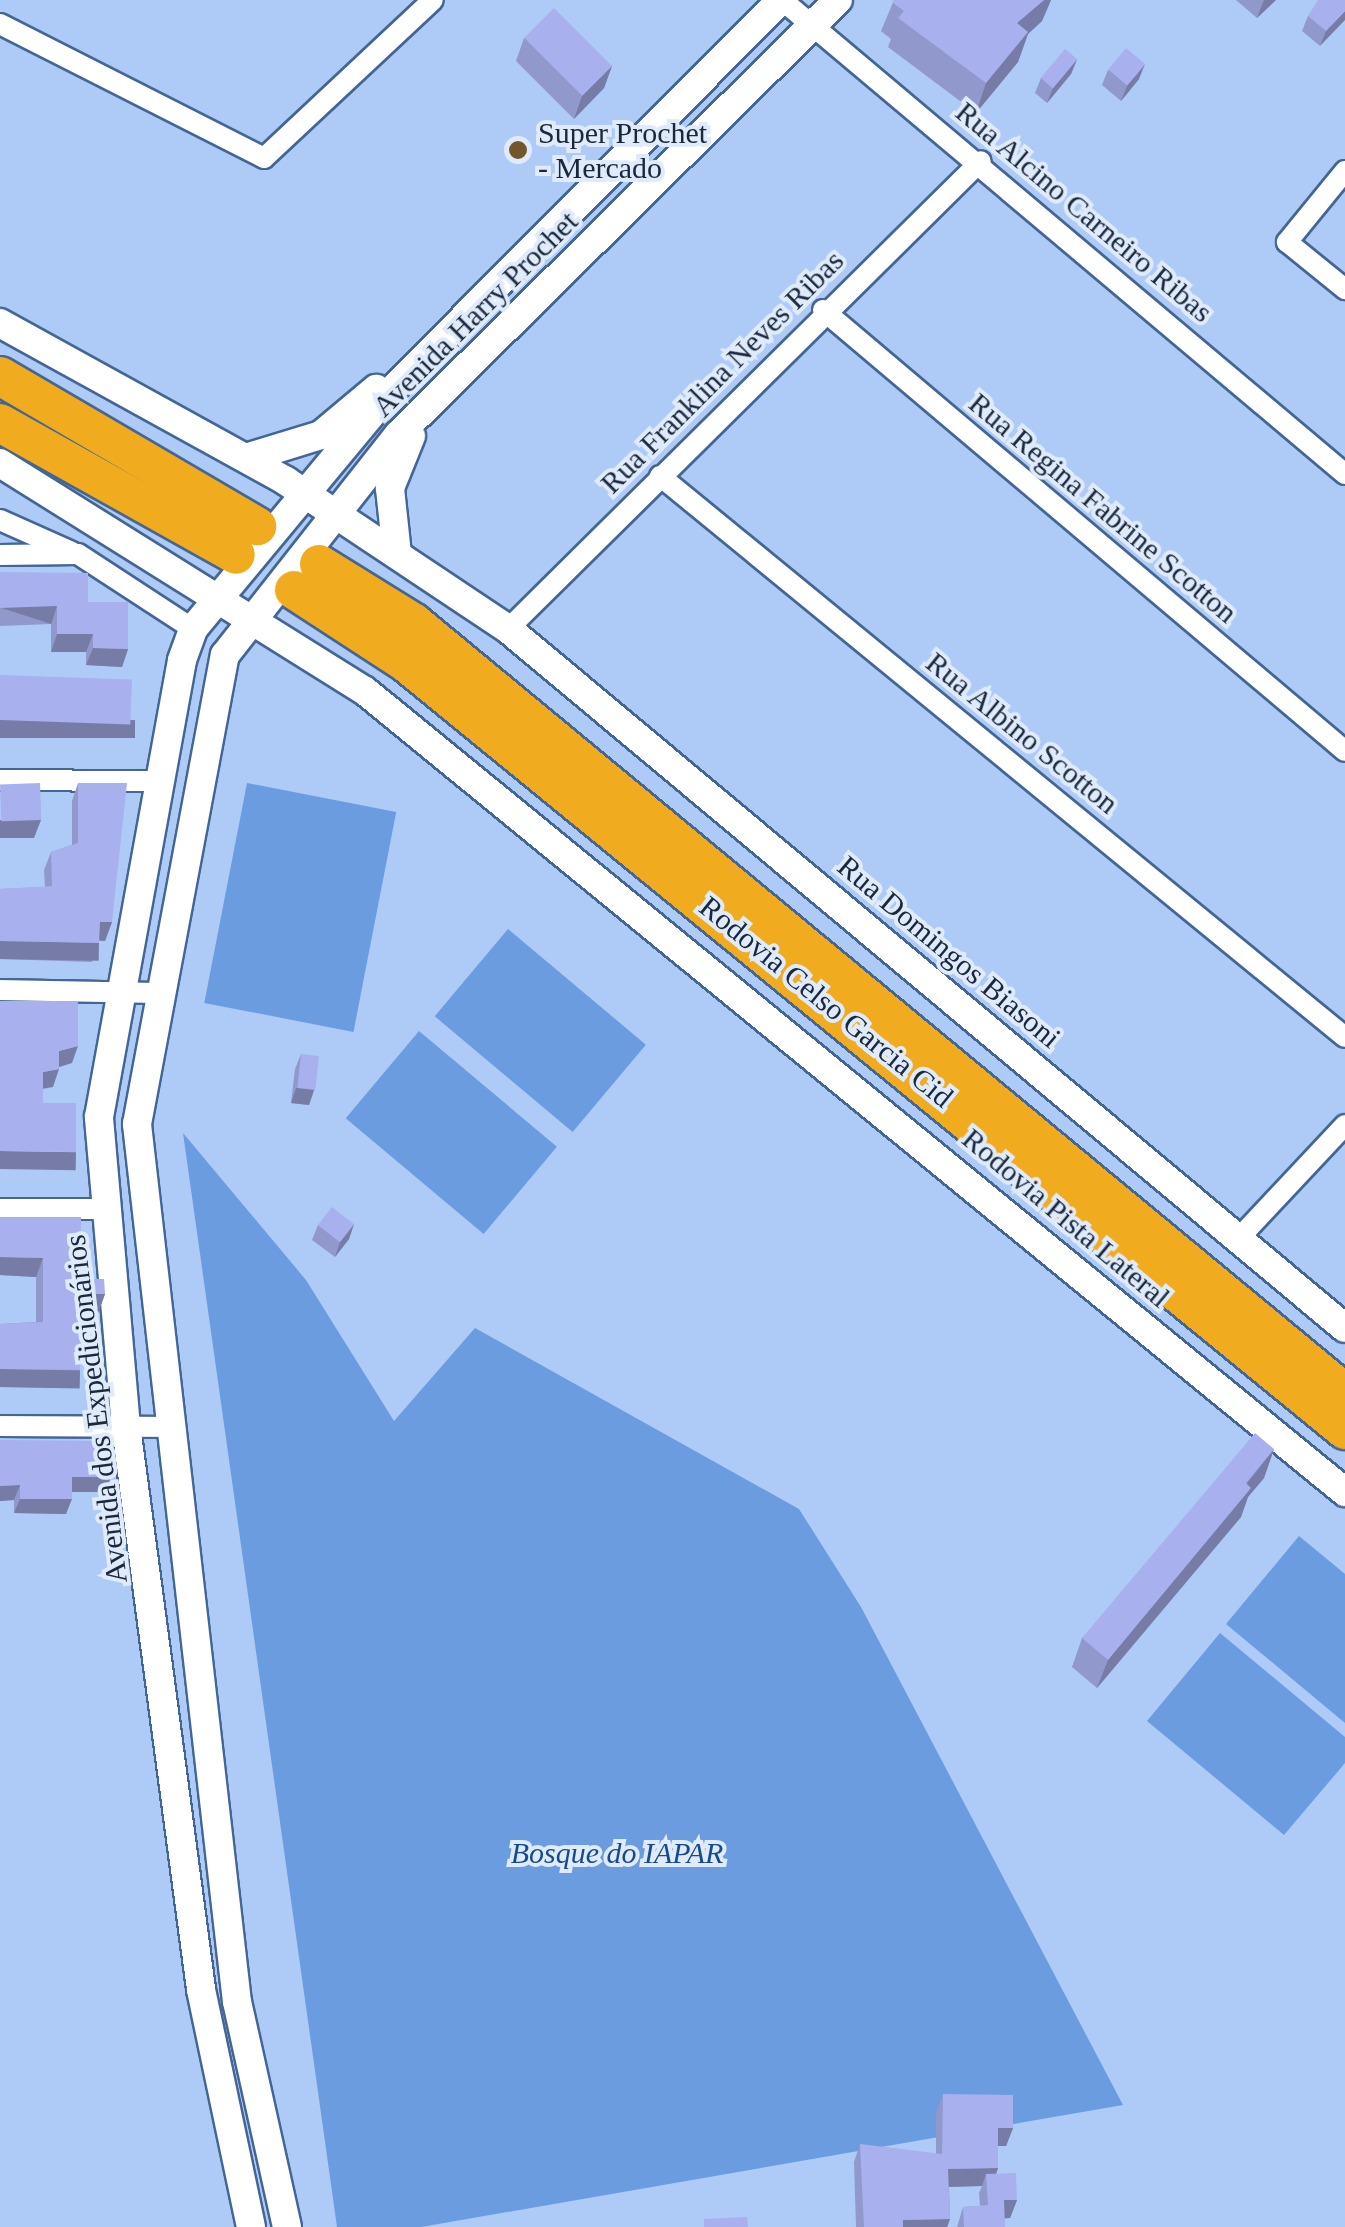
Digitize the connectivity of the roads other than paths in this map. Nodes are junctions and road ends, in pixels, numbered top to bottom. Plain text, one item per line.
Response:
1 (433, 0) edge
2 (782, 0) edge
3 (838, 0) edge
4 (0, 24) edge
5 (810, 28) junction
6 (981, 161) junction
7 (1345, 171) edge
8 (1345, 289) edge
9 (823, 310) junction
10 (0, 323) edge
11 (0, 376) edge
12 (404, 379) junction
13 (429, 404) junction
14 (0, 423) edge
15 (246, 458) junction
16 (11, 468) edge
17 (1345, 474) edge
18 (660, 476) junction
19 (306, 493) junction
20 (336, 512) junction
21 (0, 520) edge
22 (78, 554) junction
23 (397, 554) junction
24 (0, 555) edge
25 (222, 594) junction
26 (254, 616) junction
27 (193, 629) junction
28 (508, 629) junction
29 (289, 636) junction
30 (225, 654) junction
31 (1345, 751) edge
32 (0, 780) edge
33 (158, 781) junction
34 (0, 990) edge
35 (118, 992) junction
36 (160, 992) junction
37 (1345, 1037) edge
38 (1345, 1126) edge
39 (0, 1208) edge
40 (104, 1208) junction
41 (1240, 1238) junction
42 (1345, 1328) edge
43 (1345, 1393) edge
44 (0, 1426) edge
45 (126, 1427) junction
46 (168, 1427) junction
47 (1345, 1430) edge
48 (1345, 1492) edge
49 (251, 2227) edge
50 (285, 2227) edge

1 - 4 street
2 - 5 street, Rua Alcino Carneiro Ribas
2 - 12 street, Avenida Harry Prochet
3 - 5 street, Avenida Harry Prochet
5 - 6 street, Rua Alcino Carneiro Ribas
5 - 13 street, Avenida Harry Prochet
6 - 9 street, Rua Franklina Neves Ribas
6 - 17 street, Rua Alcino Carneiro Ribas
7 - 8 street
9 - 18 street, Rua Franklina Neves Ribas
9 - 31 street, Rua Regina Fabrine Scotton
10 - 15 street
11 - 14 highway
12 - 13 street
12 - 15 street
12 - 19 street, Avenida Harry Prochet
13 - 20 street, Avenida Harry Prochet
13 - 23 street
15 - 19 street
16 - 25 street
18 - 28 street, Rua Franklina Neves Ribas
18 - 37 street, Rua Albino Scotton
19 - 20 street
19 - 25 street, Avenida Harry Prochet
20 - 23 street
20 - 26 street, Avenida Harry Prochet
21 - 22 street
22 - 24 street
22 - 27 street
23 - 28 street
25 - 26 street
25 - 27 street, Avenida dos Expedicionários
26 - 29 street
26 - 30 street
27 - 33 street, Avenida dos Expedicionários
28 - 41 street, Rua Domingos Biasoni
29 - 30 street
29 - 48 street, Rodovia Pista Lateral
30 - 36 street
32 - 33 street
33 - 35 street, Avenida dos Expedicionários
34 - 35 street
35 - 36 street
35 - 40 street, Avenida dos Expedicionários
36 - 46 street
38 - 41 street
39 - 40 street
40 - 45 street, Avenida dos Expedicionários
41 - 42 street, Rua Domingos Biasoni
43 - 47 highway, Rodovia Celso Garcia Cid
44 - 45 street
45 - 46 street
45 - 49 street, Avenida dos Expedicionários
46 - 50 street

